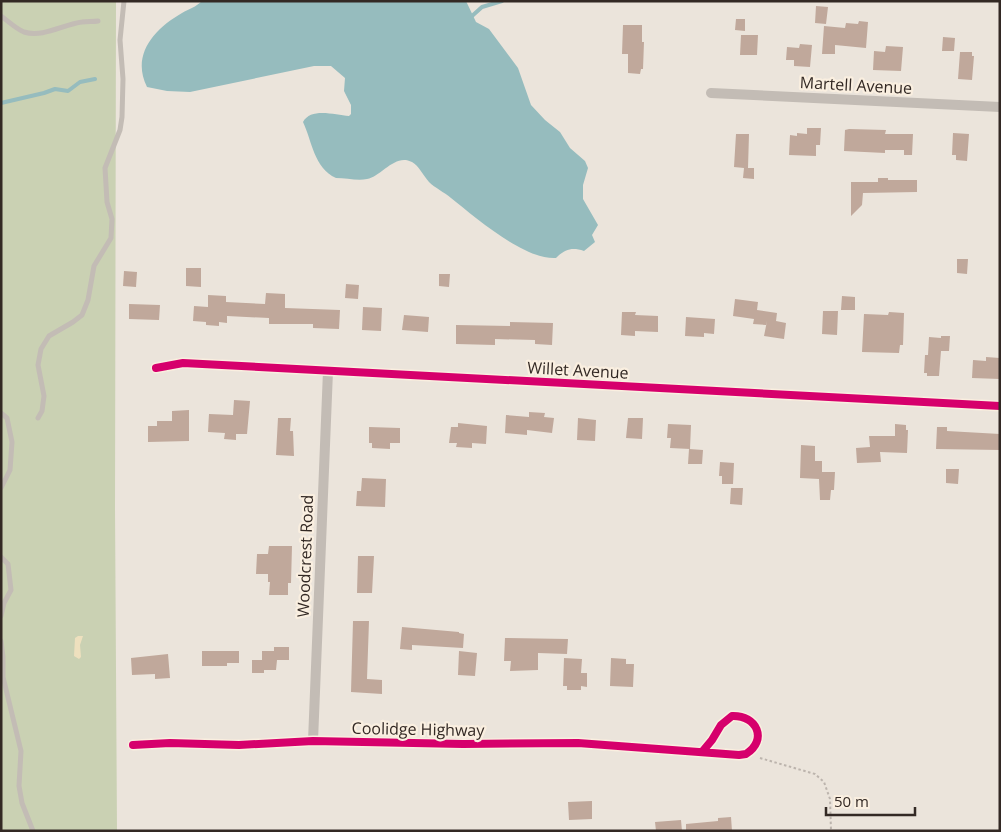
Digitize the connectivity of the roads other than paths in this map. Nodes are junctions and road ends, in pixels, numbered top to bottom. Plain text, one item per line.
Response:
1 (124, 1) edge
2 (1, 16) edge
3 (98, 21) dead end
4 (710, 93) dead end
5 (1000, 107) edge
6 (156, 368) dead end
7 (328, 371) junction
8 (1000, 406) edge
9 (1, 414) edge
10 (38, 418) dead end
11 (1, 488) edge
12 (1, 557) edge
13 (1, 616) edge
14 (1, 641) edge
15 (313, 741) junction
16 (133, 744) dead end
17 (702, 752) junction
18 (34, 831) edge

1 - 10 lane
2 - 3 lane
4 - 5 street, Martell Avenue
6 - 7 street, Willet Avenue
7 - 8 street, Willet Avenue
7 - 15 street, Woodcrest Road
9 - 11 lane
12 - 13 lane
14 - 18 lane
15 - 16 street, Coolidge Highway
15 - 17 street, Coolidge Highway
17 - 17 street, Coolidge Highway

